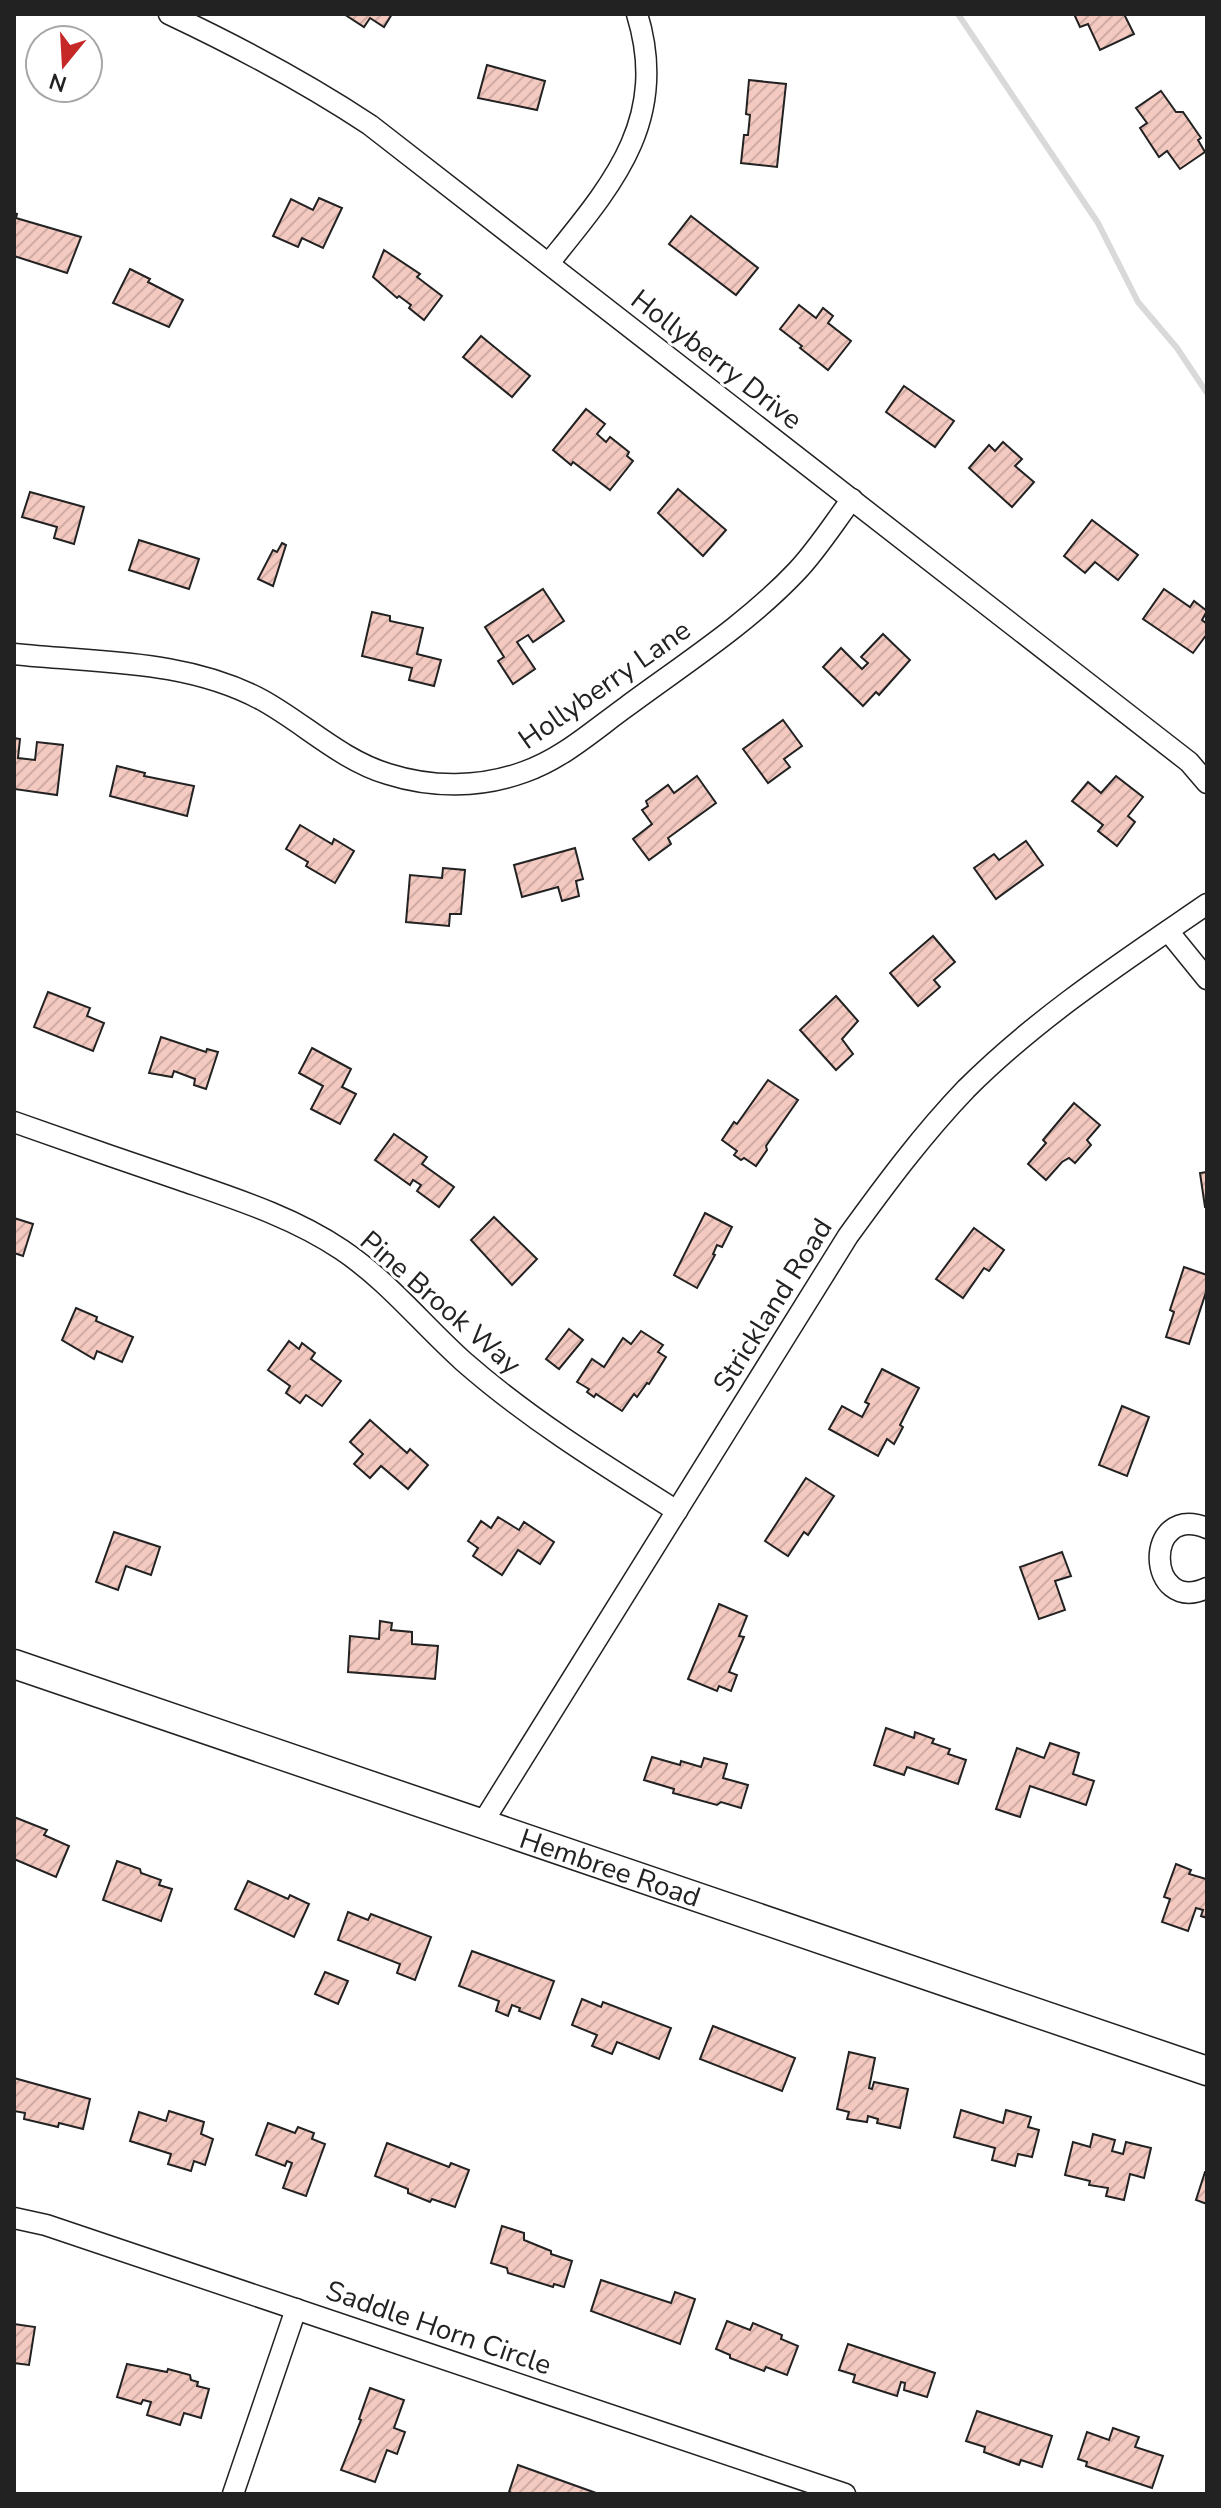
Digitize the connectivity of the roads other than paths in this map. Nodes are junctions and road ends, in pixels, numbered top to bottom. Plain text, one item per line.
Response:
1 (169, 14) edge
2 (637, 14) edge
3 (549, 263) junction
4 (852, 499) junction
5 (16, 651) edge
6 (1207, 783) edge
7 (1207, 904) edge
8 (1168, 931) junction
9 (1207, 979) edge
10 (14, 1122) edge
11 (677, 1511) junction
12 (1206, 1525) edge
13 (1207, 1588) edge
14 (14, 1664) edge
15 (483, 1822) junction
16 (1207, 2071) edge
17 (14, 2218) edge
18 (296, 2309) junction
19 (233, 2494) edge
20 (845, 2494) edge

1 - 3 street, Hollyberry Drive
2 - 3 street
3 - 4 street, Hollyberry Drive
4 - 5 street, Hollyberry Lane
4 - 6 street, Hollyberry Drive
7 - 8 street, Strickland Road
8 - 9 street
8 - 11 street, Strickland Road
10 - 11 street, Pine Brook Way
11 - 15 street, Strickland Road
12 - 13 street
14 - 15 street, Hembree Road
15 - 16 street, Hembree Road
17 - 18 street, Saddle Horn Circle
18 - 19 street
18 - 20 street, Saddle Horn Circle

